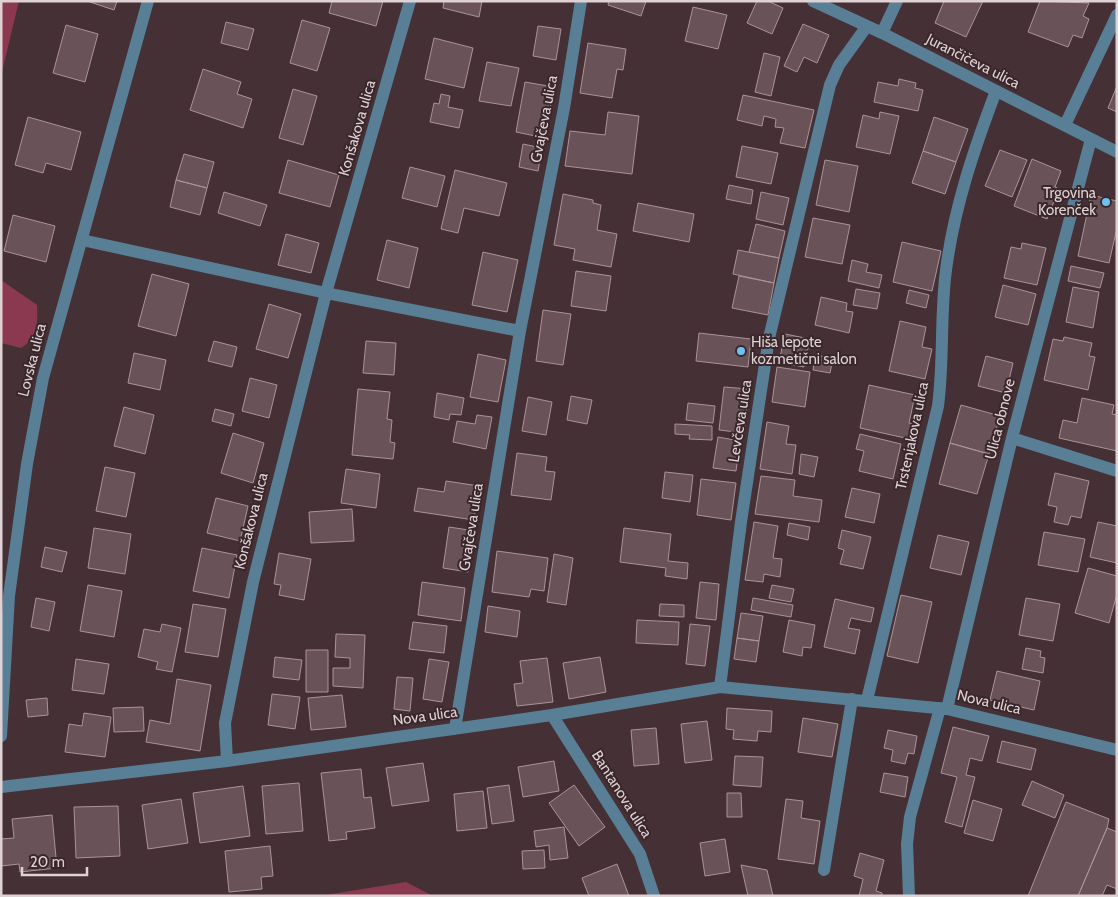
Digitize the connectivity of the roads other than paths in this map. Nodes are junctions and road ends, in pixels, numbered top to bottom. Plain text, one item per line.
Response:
1 (148, 1) edge
2 (410, 1) edge
3 (581, 1) edge
4 (813, 1) edge
5 (897, 1) edge
6 (1117, 15) edge
7 (867, 26) junction
8 (882, 33) junction
9 (996, 90) junction
10 (1065, 125) junction
11 (1091, 139) junction
12 (1117, 152) edge
13 (82, 240) junction
14 (326, 293) junction
15 (520, 331) junction
16 (1012, 438) junction
17 (1117, 471) edge
18 (720, 687) junction
19 (852, 699) junction
20 (867, 700) junction
21 (944, 708) junction
22 (552, 715) junction
23 (454, 729) junction
24 (1, 736) edge
25 (1117, 750) edge
26 (227, 761) junction
27 (1, 787) edge
28 (824, 870) dead end
29 (654, 896) edge
30 (909, 896) edge

1 - 13 street, Lovska ulica
2 - 14 street, Konšakova ulica
3 - 15 street, Gvajčeva ulica
4 - 7 street, Jurančičeva ulica
5 - 8 street
6 - 10 street
7 - 8 street, Jurančičeva ulica
7 - 18 street, Levčeva ulica
8 - 9 street, Jurančičeva ulica
9 - 10 street, Jurančičeva ulica
9 - 20 street, Trstenjakova ulica
10 - 11 street, Jurančičeva ulica
11 - 12 street, Jurančičeva ulica
11 - 16 street, Ulica obnove
13 - 14 street
13 - 24 street, Lovska ulica
14 - 15 street
14 - 26 street, Konšakova ulica
15 - 23 street, Gvajčeva ulica
16 - 17 street
16 - 21 street, Ulica obnove
18 - 19 street, Nova ulica
18 - 22 street, Nova ulica
19 - 20 street, Nova ulica
19 - 28 street
20 - 21 street, Nova ulica
21 - 25 street, Nova ulica
21 - 30 street, Ulica obnove
22 - 23 street, Nova ulica
22 - 29 street, Bantanova ulica
23 - 26 street, Nova ulica
26 - 27 street, Nova ulica

